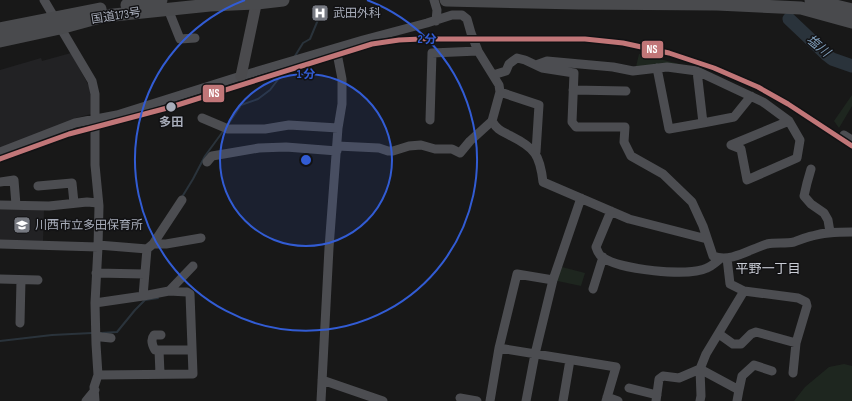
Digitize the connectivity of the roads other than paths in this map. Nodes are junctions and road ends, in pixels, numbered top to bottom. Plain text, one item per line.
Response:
1 (44, 0) edge
2 (283, 0) edge
3 (434, 0) edge
4 (446, 0) edge
5 (257, 1) edge
6 (506, 1) edge
7 (718, 2) edge
8 (804, 3) edge
9 (165, 5) edge
10 (846, 11) edge
11 (436, 20) junction
12 (57, 23) junction
13 (0, 29) edge
14 (195, 38) dead end
15 (0, 41) edge
16 (336, 48) junction
17 (478, 51) junction
18 (536, 65) junction
19 (658, 68) junction
20 (697, 71) junction
21 (493, 75) junction
22 (241, 76) junction
23 (573, 90) junction
24 (626, 91) dead end
25 (500, 92) junction
26 (751, 96) junction
27 (95, 120) junction
28 (430, 120) dead end
29 (205, 121) dead end
30 (492, 121) junction
31 (790, 121) junction
32 (703, 123) junction
33 (338, 128) junction
34 (337, 149) junction
35 (0, 152) edge
36 (536, 152) junction
37 (207, 162) dead end
38 (811, 169) dead end
39 (0, 182) edge
40 (38, 186) dead end
41 (581, 198) junction
42 (182, 200) dead end
43 (74, 203) junction
44 (98, 203) junction
45 (0, 205) edge
46 (16, 205) junction
47 (612, 211) junction
48 (830, 232) junction
49 (852, 232) edge
50 (201, 238) dead end
51 (707, 240) junction
52 (0, 244) edge
53 (98, 246) junction
54 (150, 247) junction
55 (603, 258) junction
56 (723, 258) junction
57 (194, 266) dead end
58 (96, 273) junction
59 (145, 274) junction
60 (0, 279) edge
61 (20, 280) junction
62 (38, 280) dead end
63 (553, 280) junction
64 (593, 290) dead end
65 (169, 291) junction
66 (744, 291) junction
67 (143, 296) junction
68 (96, 302) junction
69 (20, 323) dead end
70 (719, 334) junction
71 (161, 335) dead end
72 (96, 336) junction
73 (111, 338) dead end
74 (796, 343) junction
75 (499, 348) junction
76 (159, 350) junction
77 (192, 350) junction
78 (535, 354) junction
79 (570, 360) junction
80 (700, 369) junction
81 (772, 371) dead end
82 (793, 373) dead end
83 (160, 374) junction
84 (98, 375) junction
85 (322, 380) junction
86 (628, 388) dead end
87 (95, 390) junction
88 (739, 390) junction
89 (460, 398) dead end
90 (657, 398) edge
91 (606, 399) edge
92 (86, 401) edge
93 (95, 401) edge
94 (321, 401) edge
95 (383, 401) edge
96 (477, 401) edge
97 (490, 401) edge
98 (526, 401) edge
99 (563, 401) edge
100 (618, 401) edge
101 (700, 401) edge
102 (737, 401) edge

1 - 12 street
2 - 5 highway, 国道173号
3 - 11 street
4 - 6 highway
5 - 9 highway, 国道173号
5 - 22 main road
6 - 7 highway
7 - 8 highway
8 - 10 highway
9 - 12 highway, 国道173号
9 - 14 street
11 - 16 street
11 - 17 street
12 - 13 highway, 国道173号
12 - 15 highway, 国道173号
12 - 27 street
16 - 22 street
16 - 33 street
17 - 21 street
17 - 28 street
18 - 19 street
18 - 21 street
18 - 23 street
19 - 20 street
19 - 32 street
20 - 26 street
20 - 32 street
21 - 25 street
22 - 27 street
23 - 24 street
23 - 51 street
25 - 30 street
25 - 36 street
26 - 31 street
26 - 32 street
27 - 35 street
27 - 44 street
29 - 33 street
30 - 34 street
30 - 36 street
31 - 31 street
33 - 34 street
34 - 37 street
34 - 85 street
36 - 41 street
38 - 48 street
39 - 46 street
40 - 43 street
41 - 47 street
41 - 63 street
42 - 54 street
43 - 44 street
43 - 46 street
44 - 53 street
45 - 46 street
47 - 51 street
47 - 55 street
48 - 49 street
48 - 56 street
50 - 54 street
51 - 56 street
52 - 53 street
53 - 54 street
53 - 58 street
54 - 59 street
55 - 56 street
55 - 64 street
56 - 66 street
57 - 65 street
58 - 59 street
58 - 68 street
59 - 67 street
60 - 61 street
61 - 62 street
61 - 69 street
63 - 75 street
63 - 78 street
65 - 67 street
65 - 77 street
66 - 70 street
66 - 74 street
67 - 68 street
68 - 72 street
70 - 74 street
70 - 80 street
71 - 76 street
72 - 73 street
72 - 84 street
74 - 82 street
75 - 78 street
75 - 97 street
76 - 77 street
76 - 83 street
77 - 83 street
78 - 79 street
78 - 98 street
79 - 91 street
79 - 99 street
80 - 88 street
80 - 90 street
80 - 101 street
81 - 88 street
83 - 84 street
84 - 87 street
85 - 94 street
85 - 95 street
86 - 90 street
87 - 92 street
87 - 93 street
88 - 102 street
89 - 96 street
91 - 100 street

